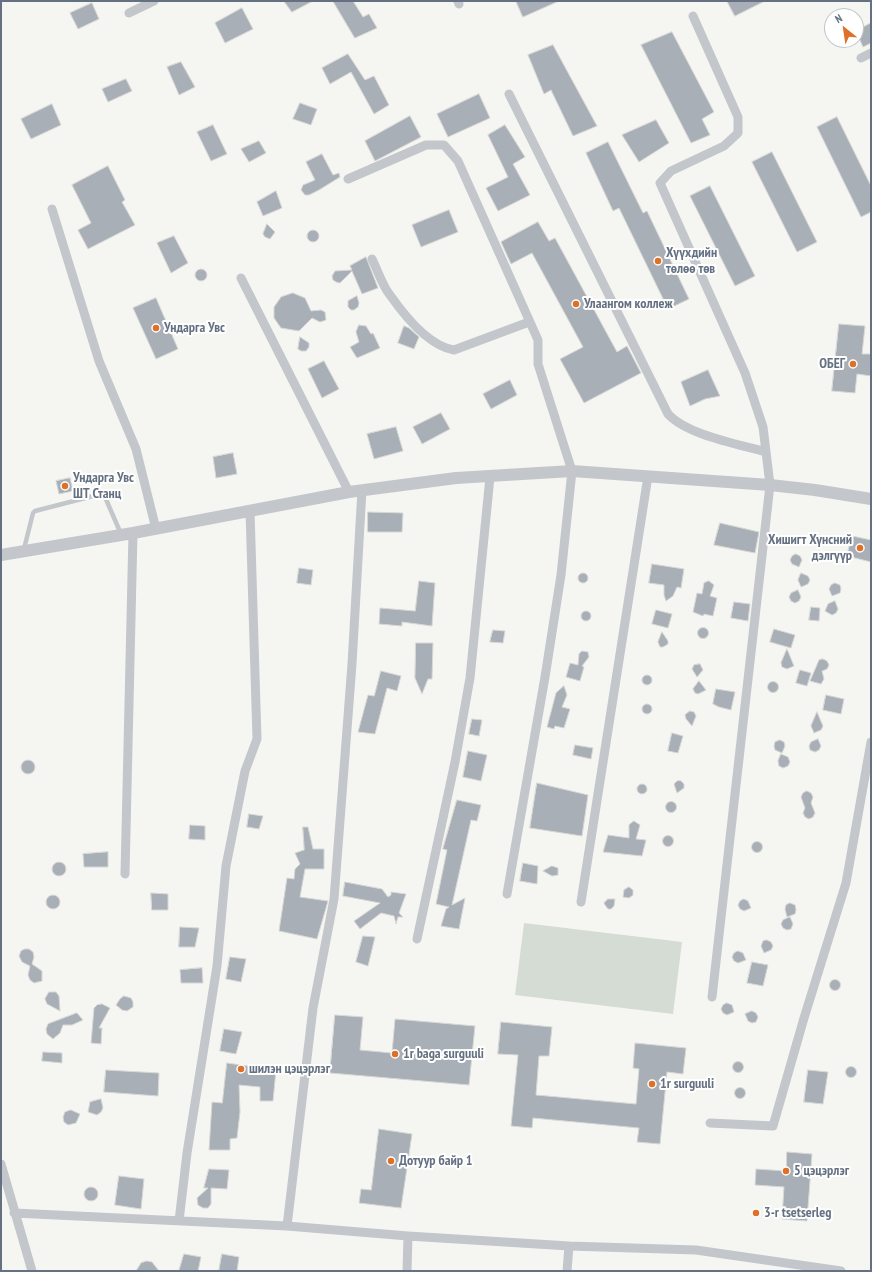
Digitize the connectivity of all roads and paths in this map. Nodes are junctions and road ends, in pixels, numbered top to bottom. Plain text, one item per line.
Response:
1 (154, 1) edge
2 (129, 13) dead end
3 (692, 16) dead end
4 (871, 53) edge
5 (861, 58) dead end
6 (509, 94) dead end
7 (348, 179) dead end
8 (52, 210) dead end
9 (372, 259) dead end
10 (241, 278) dead end
11 (529, 322) junction
12 (766, 452) junction
13 (572, 471) junction
14 (648, 476) junction
15 (490, 477) junction
16 (770, 484) junction
17 (362, 490) junction
18 (349, 492) junction
19 (871, 499) edge
20 (250, 511) junction
21 (156, 529) junction
22 (127, 534) junction
23 (24, 551) junction
24 (1, 555) edge
25 (871, 742) edge
26 (125, 874) dead end
27 (507, 894) dead end
28 (581, 902) dead end
29 (417, 939) dead end
30 (712, 996) dead end
31 (710, 1123) dead end
32 (1, 1164) edge
33 (14, 1213) junction
34 (179, 1221) junction
35 (288, 1226) junction
36 (408, 1236) junction
37 (569, 1246) junction
38 (32, 1271) edge
39 (407, 1271) edge
40 (566, 1271) edge
41 (841, 1271) edge

1 - 2 street
3 - 12 street
4 - 5 street
6 - 12 street
7 - 11 street
8 - 21 street
9 - 11 street
10 - 18 street
11 - 13 street
12 - 16 street
13 - 14 street
13 - 15 street
13 - 27 street
14 - 16 street
14 - 28 street
15 - 17 street
15 - 29 street
16 - 19 street
16 - 30 street
17 - 18 street
17 - 35 street
18 - 20 street
20 - 21 street
20 - 34 street
21 - 22 street
22 - 23 street
22 - 23 lane
22 - 26 street
23 - 24 street
25 - 31 street
32 - 33 street
33 - 34 street
33 - 38 street
34 - 35 street
35 - 36 street
36 - 37 street
36 - 39 street
37 - 40 street
37 - 41 street

